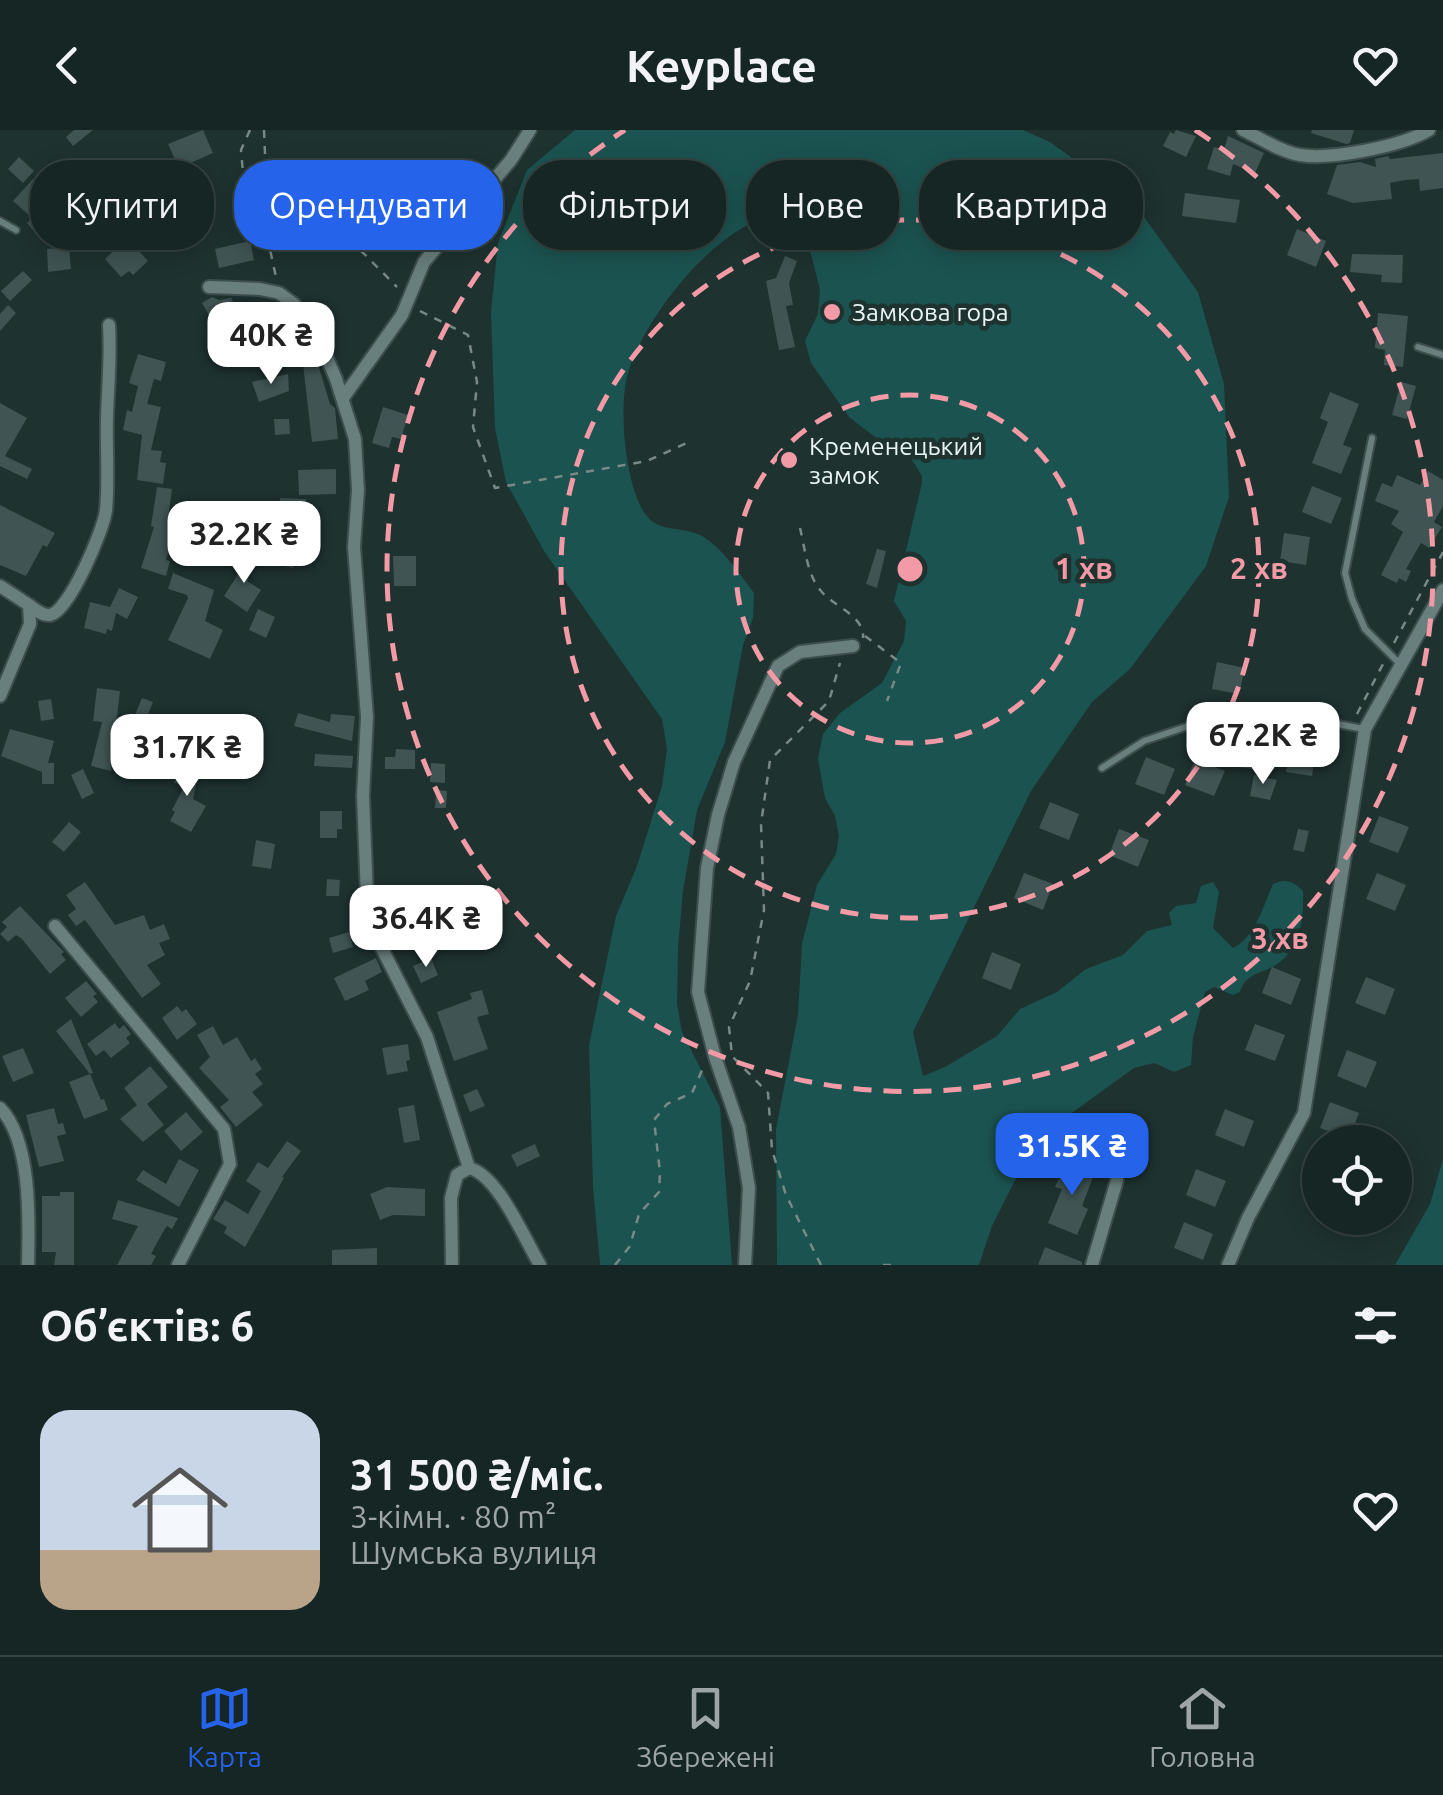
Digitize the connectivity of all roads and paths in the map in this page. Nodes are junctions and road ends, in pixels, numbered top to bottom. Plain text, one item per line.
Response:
1 (250, 130) edge
2 (264, 130) edge
3 (530, 130) edge
4 (1242, 130) edge
5 (1429, 130) edge
6 (0, 221) edge
7 (16, 230) dead end
8 (209, 286) dead end
9 (279, 294) junction
10 (408, 299) junction
11 (109, 325) dead end
12 (1418, 348) dead end
13 (1443, 355) edge
14 (343, 398) junction
15 (1372, 438) dead end
16 (689, 442) dead end
17 (800, 528) dead end
18 (1443, 552) edge
19 (0, 586) edge
20 (1443, 590) edge
21 (29, 606) junction
22 (864, 635) junction
23 (849, 647) junction
24 (1388, 653) junction
25 (1401, 665) junction
26 (0, 696) edge
27 (887, 701) dead end
28 (1365, 729) junction
29 (1102, 768) dead end
30 (55, 926) dead end
31 (715, 1057) junction
32 (0, 1108) edge
33 (468, 1168) junction
34 (1117, 1180) dead end
35 (28, 1265) edge
36 (178, 1265) edge
37 (452, 1265) edge
38 (540, 1265) edge
39 (615, 1265) edge
40 (745, 1265) edge
41 (821, 1265) edge
42 (883, 1265) edge
43 (893, 1265) edge
44 (1092, 1265) edge
45 (1228, 1265) edge

1 - 9 path
2 - 10 path
3 - 10 street
4 - 5 street
6 - 7 lane
8 - 9 street
9 - 14 street
10 - 14 street
10 - 16 path
11 - 21 street
12 - 13 lane
14 - 33 street
15 - 24 lane
17 - 22 path
18 - 24 path
19 - 21 street
20 - 25 street
21 - 26 street
22 - 23 path
22 - 27 path
23 - 31 street
23 - 41 path
24 - 25 lane
24 - 28 path
25 - 28 street
28 - 29 lane
28 - 45 street
30 - 36 street
31 - 39 path
31 - 40 street
32 - 35 street
33 - 37 street
33 - 38 street
34 - 44 street
42 - 43 path

